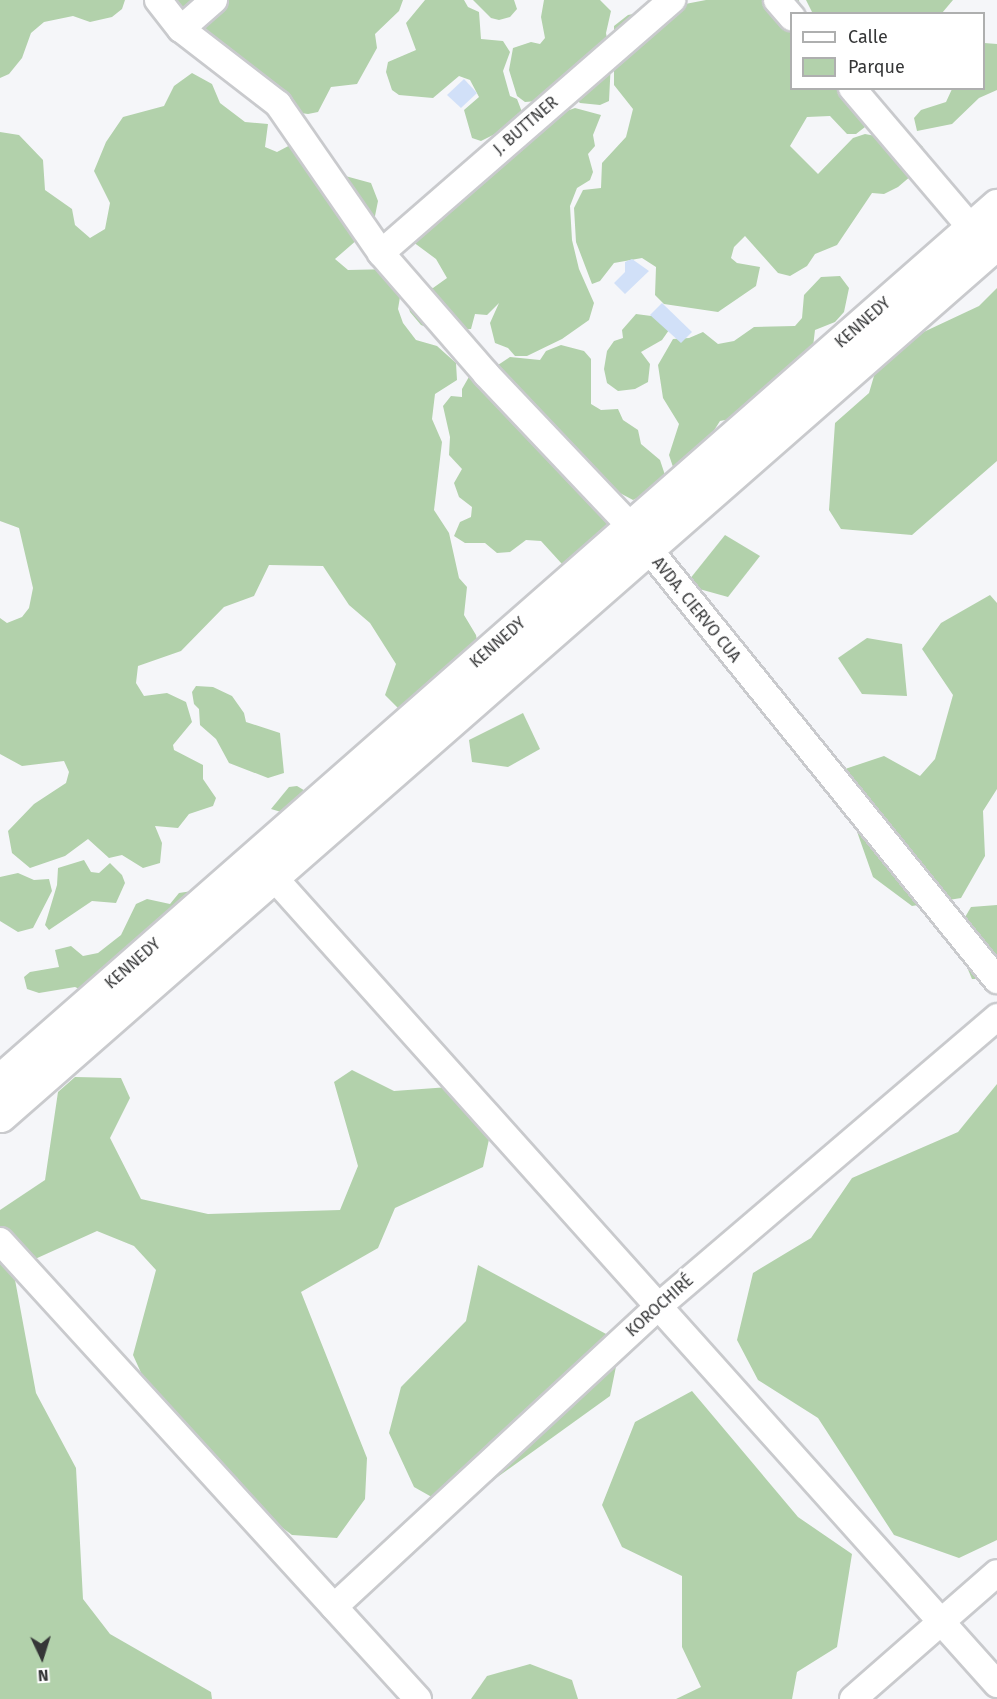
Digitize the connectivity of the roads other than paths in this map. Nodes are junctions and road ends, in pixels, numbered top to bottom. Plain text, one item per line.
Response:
1 (158, 0) edge
2 (214, 0) edge
3 (672, 0) edge
4 (777, 0) edge
5 (790, 15) edge
6 (181, 29) junction
7 (854, 90) edge
8 (997, 206) edge
9 (986, 240) edge
10 (381, 254) junction
11 (638, 537) junction
12 (263, 866) junction
13 (997, 980) edge
14 (997, 1017) edge
15 (0, 1081) edge
16 (0, 1115) edge
17 (0, 1241) edge
18 (659, 1306) junction
19 (997, 1573) edge
20 (334, 1607) junction
21 (942, 1622) junction
22 (997, 1684) edge
23 (418, 1699) edge
24 (853, 1699) edge

1 - 6 street, AVDA. CIERVO CUA
2 - 6 street
3 - 10 street, J. BUTTNER
4 - 5 street
6 - 10 street, AVDA. CIERVO CUA
7 - 9 street
8 - 9 main road, KENNEDY
9 - 11 main road, KENNEDY
10 - 11 street, AVDA. CIERVO CUA
11 - 12 main road, KENNEDY
11 - 13 street, AVDA. CIERVO CUA
12 - 15 main road, KENNEDY
12 - 16 main road, KENNEDY
12 - 18 street
14 - 18 street, KOROCHIRÉ
17 - 20 street
18 - 20 street, KOROCHIRÉ
18 - 21 street
19 - 21 street
20 - 23 street
21 - 22 street
21 - 24 street

